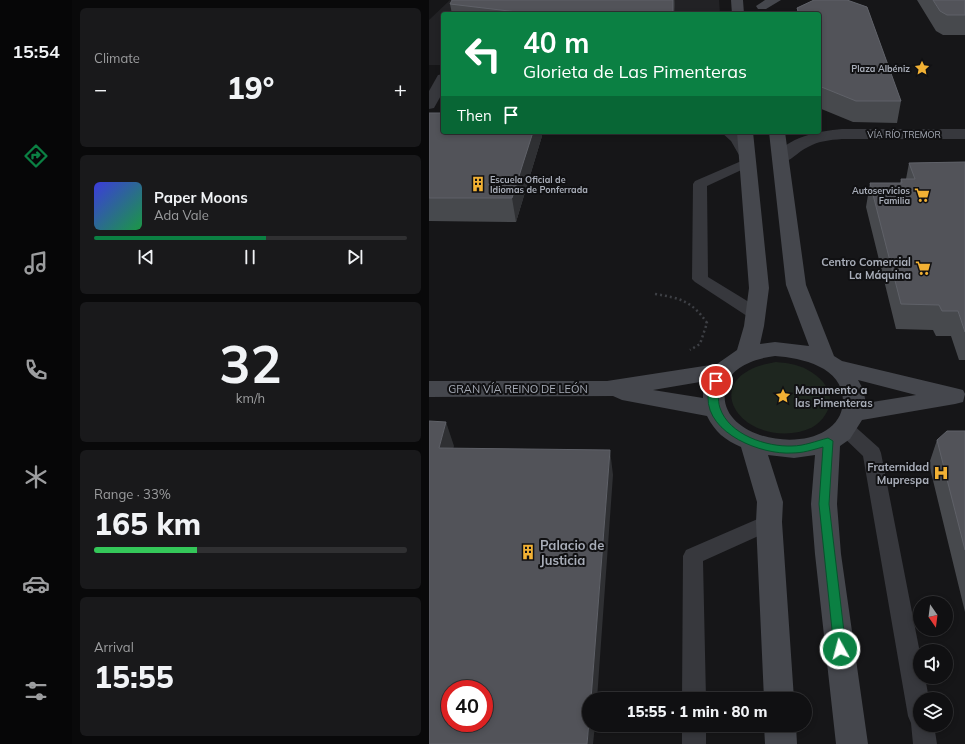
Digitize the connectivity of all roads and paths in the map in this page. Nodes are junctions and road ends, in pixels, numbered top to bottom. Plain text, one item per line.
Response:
1 (737, 0) edge
2 (775, 0) edge
3 (762, 7) edge
4 (738, 12) edge
5 (441, 84) edge
6 (431, 113) edge
7 (821, 130) edge
8 (732, 134) edge
9 (745, 134) edge
10 (777, 134) edge
11 (842, 134) junction
12 (965, 134) edge
13 (746, 157) junction
14 (780, 159) junction
15 (655, 294) dead end
16 (756, 314) junction
17 (687, 351) dead end
18 (747, 354) junction
19 (830, 363) junction
20 (723, 371) junction
21 (429, 389) edge
22 (607, 389) junction
23 (960, 397) edge
24 (715, 409) junction
25 (842, 427) junction
26 (752, 443) junction
27 (769, 522) junction
28 (694, 692) edge
29 (779, 692) edge
30 (916, 692) edge
31 (694, 732) edge
32 (780, 732) edge
33 (923, 732) edge
34 (694, 744) edge
35 (781, 744) edge
36 (852, 744) edge
37 (925, 744) edge

1 - 4 street
2 - 3 street
5 - 6 street
7 - 11 street, VÍA RÍO TREMOR
8 - 13 street
9 - 13 street
10 - 14 street
11 - 12 street, VÍA RÍO TREMOR
11 - 14 street, VÍA RÍO TREMOR
13 - 16 street
13 - 16 lane
14 - 19 street
15 - 17 path
16 - 18 street
18 - 19 street
18 - 20 street
19 - 23 street
19 - 25 street
20 - 22 street, GRAN VÍA REINO DE LEÓN
20 - 24 street
21 - 22 street, GRAN VÍA REINO DE LEÓN
22 - 24 street, GRAN VÍA REINO DE LEÓN
23 - 25 street
24 - 26 street
25 - 26 street
25 - 30 lane
25 - 36 street
26 - 27 street
27 - 28 lane
27 - 29 street
31 - 34 lane
32 - 35 street
33 - 37 lane

